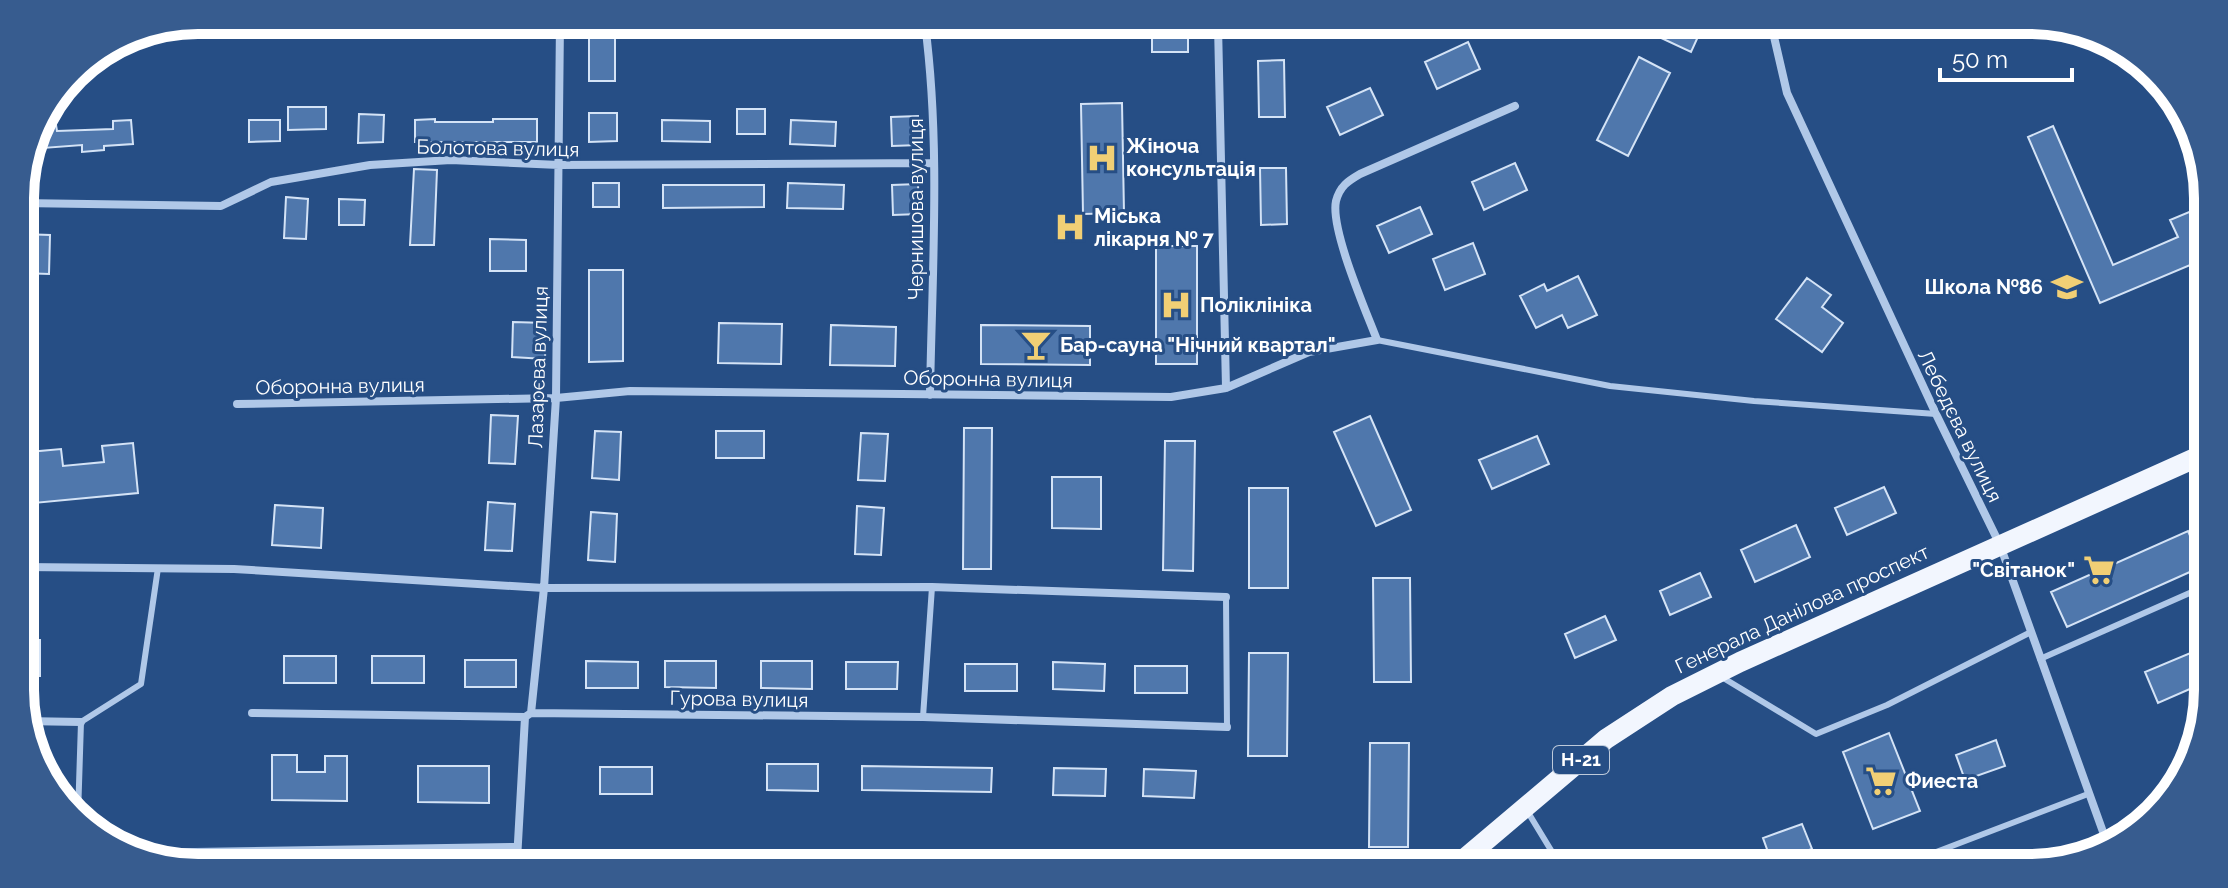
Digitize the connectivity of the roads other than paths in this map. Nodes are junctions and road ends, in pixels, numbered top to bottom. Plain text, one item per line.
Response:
1 (560, 34) edge
2 (926, 34) edge
3 (1218, 34) edge
4 (1773, 34) edge
5 (1515, 106) dead end
6 (934, 163) junction
7 (559, 165) junction
8 (34, 203) edge
9 (1377, 340) junction
10 (1226, 388) junction
11 (930, 395) junction
12 (556, 398) junction
13 (237, 404) dead end
14 (1936, 414) junction
15 (2194, 459) edge
16 (2000, 545) junction
17 (34, 567) edge
18 (158, 568) junction
19 (932, 587) junction
20 (544, 588) junction
21 (2194, 591) edge
22 (1226, 597) joint
23 (2031, 632) junction
24 (2040, 659) junction
25 (1717, 674) junction
26 (252, 713) dead end
27 (528, 715) junction
28 (923, 717) junction
29 (37, 721) edge
30 (81, 722) junction
31 (1227, 727) joint
32 (2088, 794) junction
33 (78, 801) edge
34 (1525, 806) junction
35 (2104, 836) edge
36 (516, 847) junction
37 (174, 852) edge
38 (517, 854) edge
39 (1470, 854) edge
40 (1553, 854) edge
41 (1931, 854) edge

1 - 7 street, Лазарєва вулиця
2 - 6 street, Чернишова вулиця
3 - 10 street
4 - 14 street, Лебедєва вулиця
5 - 9 street
6 - 7 street, Болотова вулиця
6 - 11 street, Чернишова вулиця
7 - 8 street, Болотова вулиця
7 - 12 street, Лазарєва вулиця
9 - 10 street, Оборонна вулиця
9 - 14 lane
10 - 11 street, Оборонна вулиця
11 - 12 street, Оборонна вулиця
12 - 13 street, Оборонна вулиця
12 - 20 street, Лазарєва вулиця
14 - 16 street, Лебедєва вулиця
15 - 16 main road, Генерала Данілова проспект / Н-21
16 - 23 street, Лебедєва вулиця
16 - 25 main road, Генерала Данілова проспект / Н-21
17 - 18 street
18 - 20 street
18 - 30 lane
19 - 20 street
19 - 22 street
19 - 28 lane
20 - 27 street, Лазарєва вулиця
21 - 24 lane
22 - 31 lane
23 - 24 street, Лебедєва вулиця
23 - 25 lane
24 - 32 street, Лебедєва вулиця
25 - 34 main road, Генерала Данілова проспект / Н-21
26 - 27 street, Гурова вулиця
27 - 28 street, Гурова вулиця
27 - 36 street, Лазарєва вулиця
28 - 31 street, Гурова вулиця
29 - 30 street
30 - 33 lane
32 - 35 street, Лебедєва вулиця
32 - 41 lane
34 - 39 main road, Генерала Данілова проспект / Н-21
34 - 40 lane
36 - 37 street
36 - 38 street, Лазарєва вулиця

